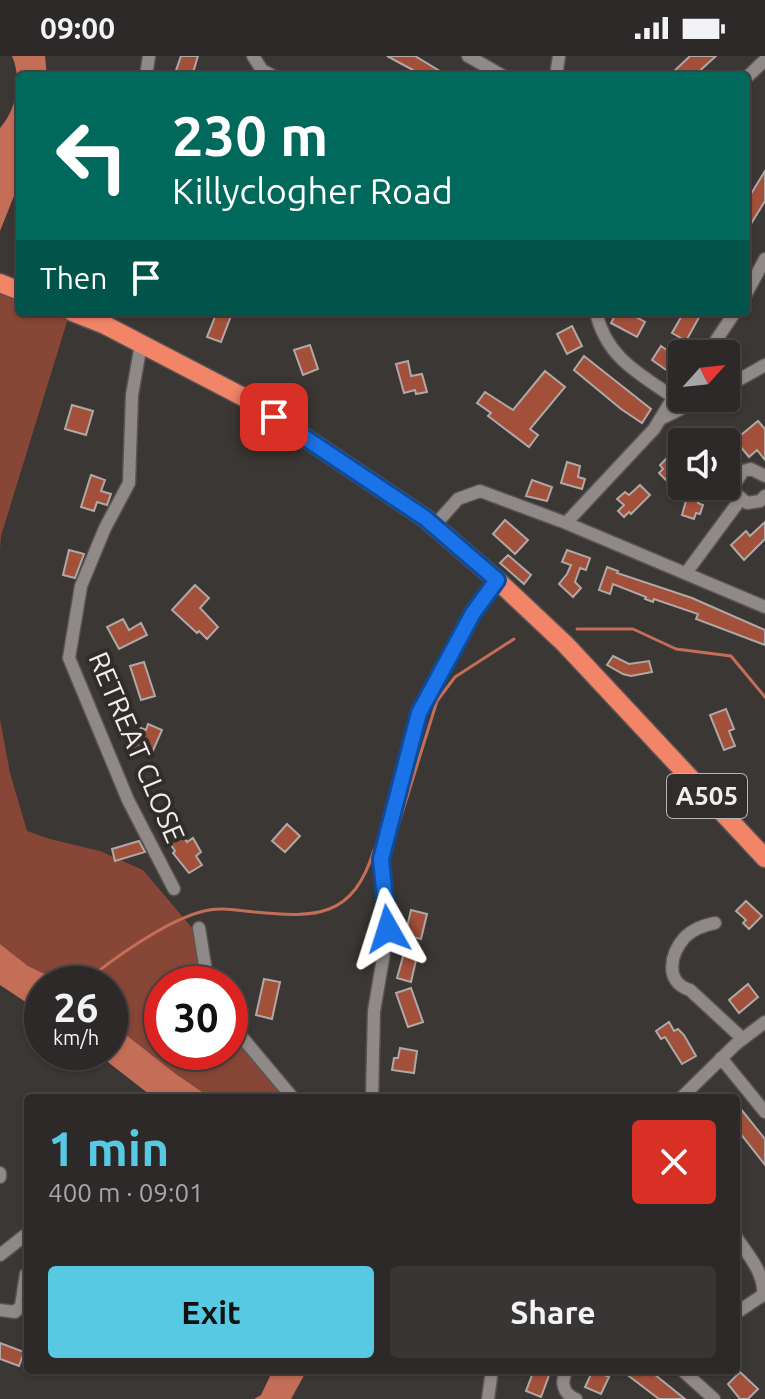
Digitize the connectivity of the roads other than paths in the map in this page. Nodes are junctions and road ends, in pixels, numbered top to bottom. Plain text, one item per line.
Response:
1 (468, 56) edge
2 (765, 60) edge
3 (496, 72) edge
4 (750, 74) edge
5 (765, 259) edge
6 (750, 287) edge
7 (597, 316) edge
8 (732, 316) edge
9 (106, 318) edge
10 (716, 340) edge
11 (141, 344) junction
12 (765, 365) edge
13 (740, 379) edge
14 (668, 393) edge
15 (668, 405) edge
16 (674, 412) edge
17 (660, 419) junction
18 (740, 474) edge
19 (765, 476) edge
20 (765, 496) edge
21 (740, 500) joint
22 (566, 523) junction
23 (434, 526) junction
24 (686, 573) junction
25 (497, 580) junction
26 (765, 607) edge
27 (765, 858) edge
28 (174, 889) dead end
29 (715, 923) dead end
30 (199, 928) dead end
31 (205, 966) edge
32 (765, 1022) edge
33 (743, 1039) junction
34 (248, 1044) edge
35 (721, 1058) junction
36 (290, 1094) edge
37 (372, 1094) edge
38 (685, 1094) edge
39 (763, 1106) edge
40 (24, 1236) edge
41 (740, 1243) edge
42 (0, 1255) edge
43 (24, 1287) edge
44 (0, 1310) edge
45 (740, 1310) edge
46 (491, 1374) edge
47 (565, 1374) edge
48 (686, 1374) edge
49 (488, 1399) edge
50 (576, 1399) edge
51 (714, 1399) edge

1 - 3 street
2 - 4 street
5 - 6 street
7 - 14 street
8 - 10 street
9 - 11 highway, A505
11 - 23 highway, A505
11 - 28 street, RETREAT CLOSE
12 - 13 street
15 - 17 street
16 - 17 street
17 - 22 street
18 - 19 street
20 - 21 street
21 - 24 street
22 - 23 street
22 - 24 street
23 - 25 highway, A505
24 - 26 street
25 - 27 highway, A505
25 - 37 street
29 - 33 street
30 - 31 street
32 - 33 street
33 - 35 street
34 - 36 street
35 - 38 street
35 - 39 street
40 - 42 street
41 - 45 street
43 - 44 street
46 - 49 street
47 - 50 street
48 - 51 street

